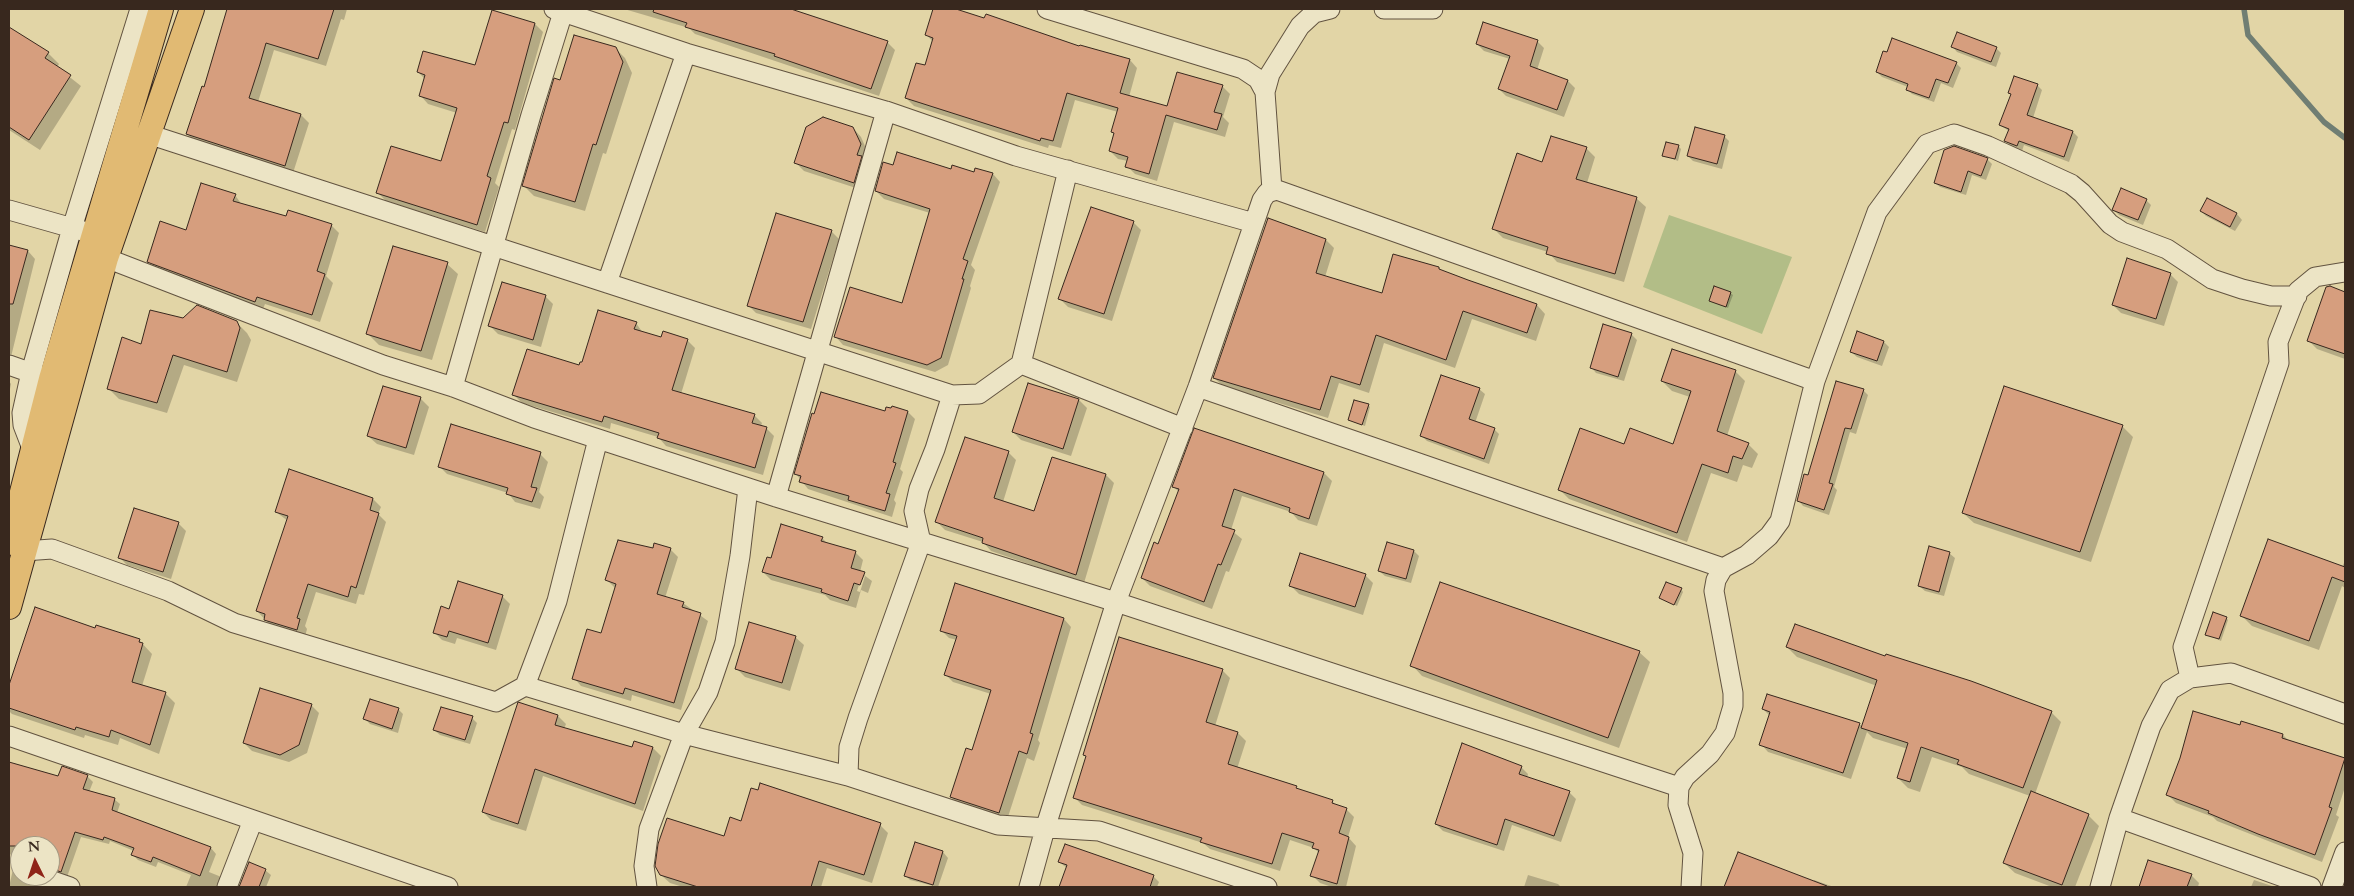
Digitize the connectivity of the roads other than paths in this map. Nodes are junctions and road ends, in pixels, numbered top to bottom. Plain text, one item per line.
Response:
1 (140, 9) edge
2 (162, 9) edge
3 (192, 9) edge
4 (1047, 9) edge
5 (1330, 9) edge
6 (1384, 9) edge
7 (1433, 9) edge
8 (560, 10) edge
9 (686, 53) junction
10 (1264, 92) junction
11 (886, 111) junction
12 (148, 134) junction
13 (1068, 170) junction
14 (1272, 190) junction
15 (9, 210) edge
16 (1254, 223) junction
17 (83, 231) junction
18 (493, 247) junction
19 (106, 258) junction
20 (2345, 272) edge
21 (607, 283) junction
22 (2298, 296) junction
23 (819, 352) junction
24 (1021, 364) junction
25 (9, 365) edge
26 (41, 376) junction
27 (1815, 381) junction
28 (453, 387) junction
29 (1198, 387) junction
30 (952, 395) junction
31 (1183, 428) junction
32 (598, 440) junction
33 (748, 488) junction
34 (776, 497) junction
35 (16, 537) edge
36 (921, 542) junction
37 (1723, 568) junction
38 (1116, 602) junction
39 (9, 608) edge
40 (2190, 678) junction
41 (525, 686) junction
42 (2345, 714) edge
43 (684, 734) junction
44 (9, 736) edge
45 (848, 776) junction
46 (1679, 787) junction
47 (2119, 818) junction
48 (253, 820) junction
49 (1045, 829) junction
50 (2345, 852) edge
51 (227, 887) edge
52 (448, 887) edge
53 (646, 887) edge
54 (1029, 887) edge
55 (1267, 887) edge
56 (1692, 887) edge
57 (2100, 887) edge
58 (2311, 887) edge
59 (2332, 887) edge

1 - 17 street
2 - 17 main road
3 - 12 main road
4 - 10 street
5 - 10 street
6 - 7 street
8 - 9 street
8 - 18 street
9 - 11 street
9 - 21 street
10 - 14 street
11 - 13 street
11 - 23 street
12 - 18 street
12 - 19 main road
13 - 16 street
13 - 24 street
14 - 16 street
14 - 27 street
15 - 17 street
16 - 29 street
17 - 26 main road
18 - 21 street
18 - 28 street
19 - 28 street
19 - 35 main road
20 - 22 street
21 - 23 street
22 - 27 street
22 - 40 street
23 - 30 street
23 - 34 street
24 - 30 street
24 - 31 street
25 - 26 street
26 - 35 main road
27 - 37 street
28 - 32 street
29 - 31 street
29 - 37 street
30 - 36 street
31 - 38 street
32 - 33 street
32 - 41 street
33 - 34 street
33 - 43 street
34 - 36 street
35 - 39 main road
35 - 41 street
36 - 38 street
36 - 45 street
37 - 46 street
38 - 46 street
38 - 49 street
40 - 42 street
40 - 47 street
41 - 43 street
43 - 45 street
43 - 53 street
44 - 48 street
45 - 49 street
46 - 56 street
47 - 57 street
47 - 58 street
48 - 51 street
48 - 52 street
49 - 54 street
49 - 55 street
50 - 59 street

